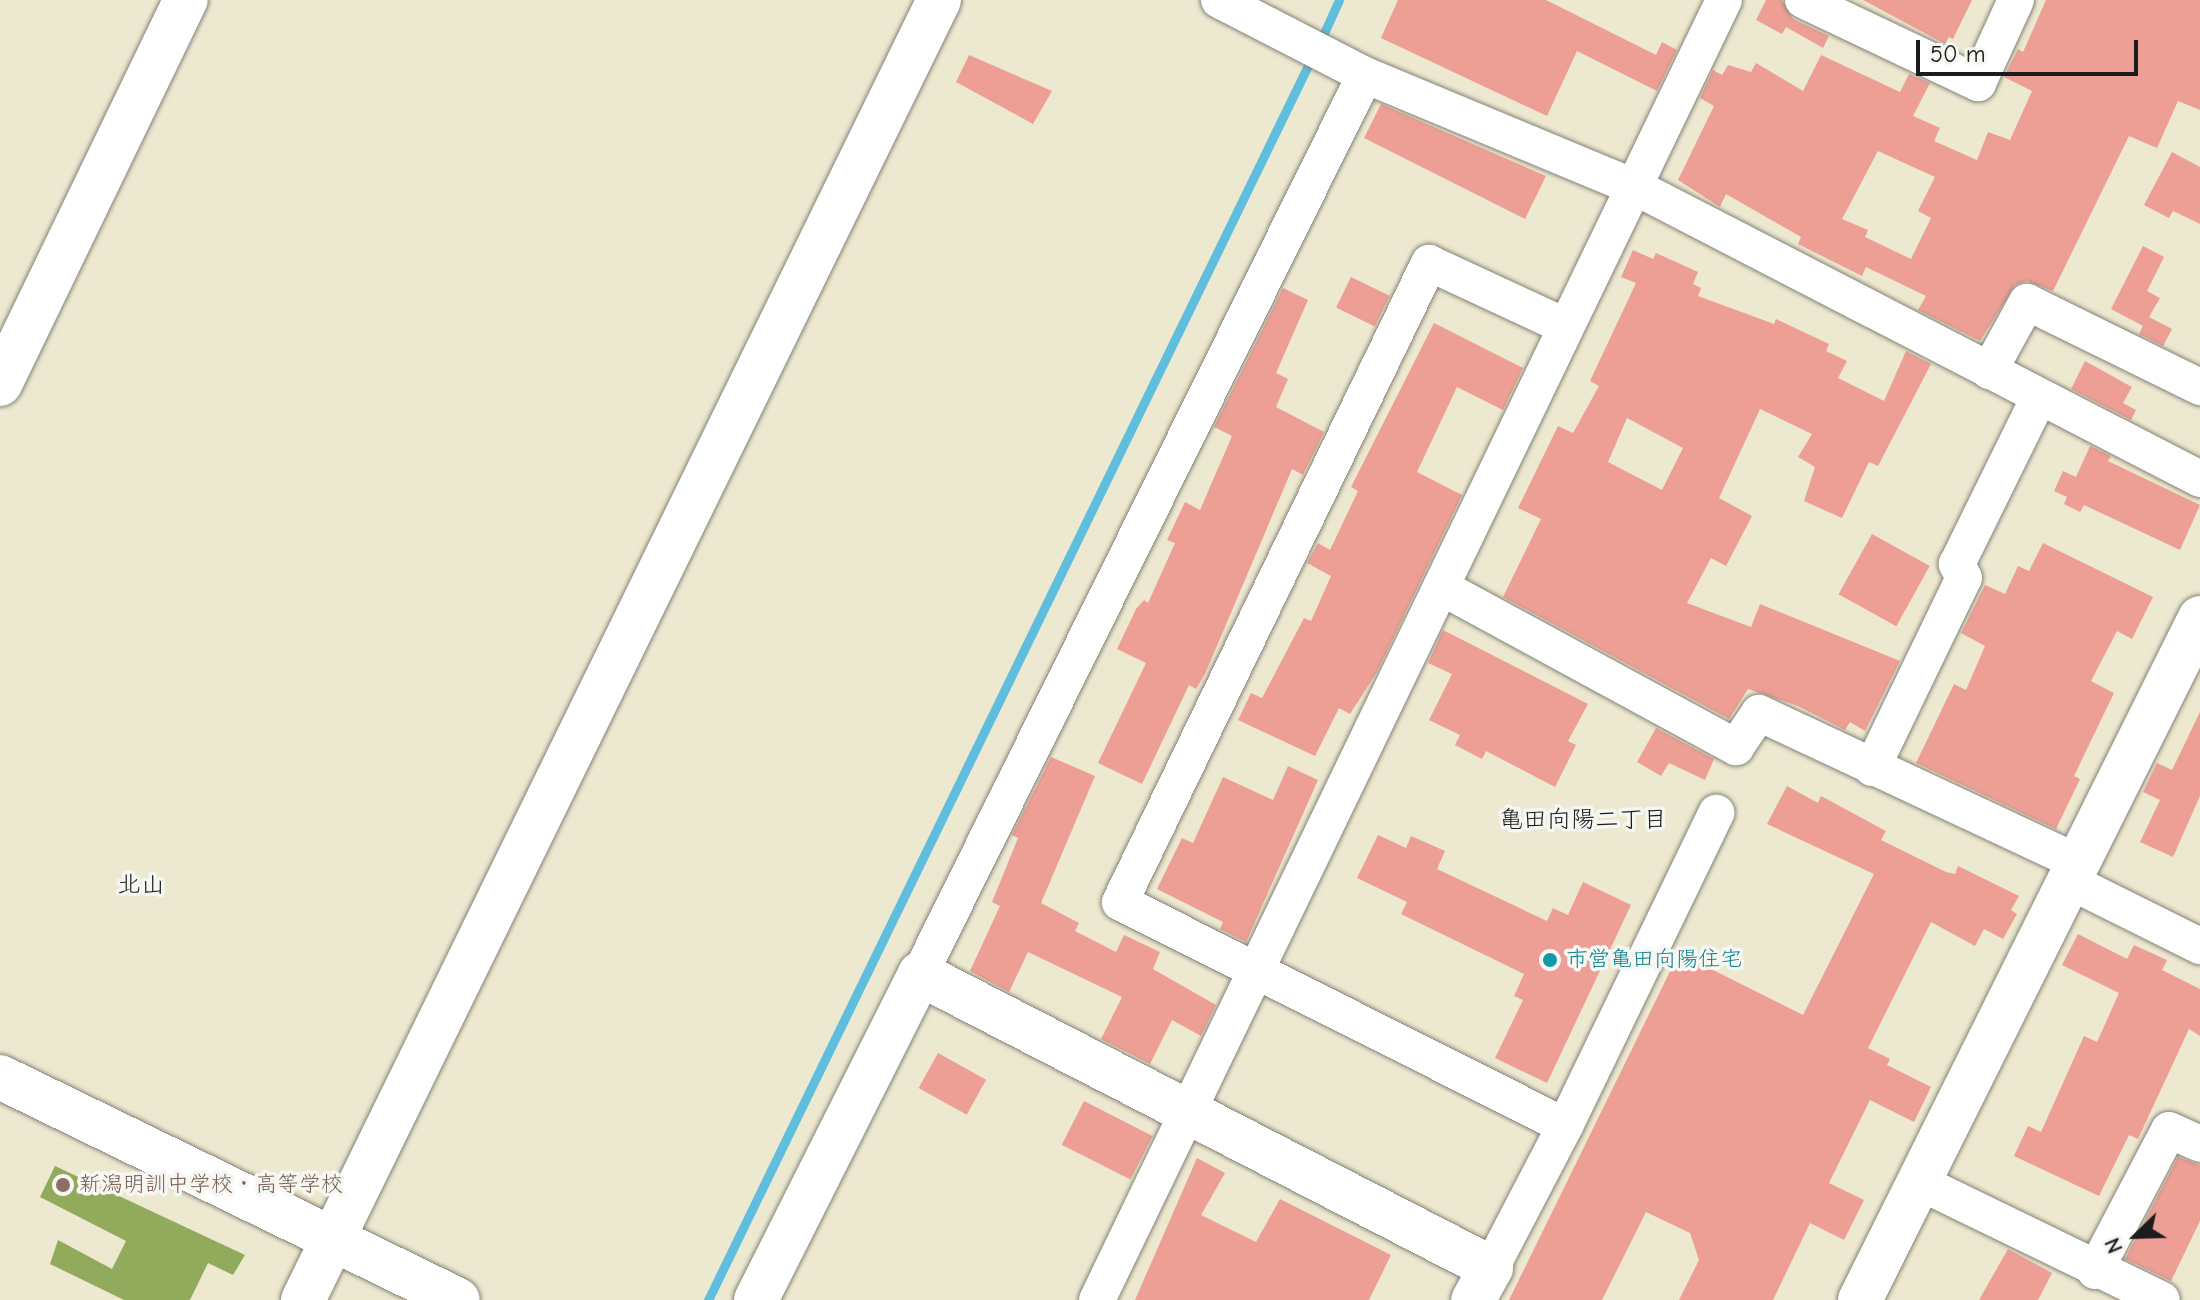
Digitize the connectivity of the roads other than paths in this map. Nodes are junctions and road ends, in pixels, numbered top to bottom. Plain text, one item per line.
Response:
1 (186, 0) edge
2 (939, 0) edge
3 (1219, 0) edge
4 (1724, 0) edge
5 (1803, 0) edge
6 (2016, 0) edge
7 (1365, 75) junction
8 (1637, 188) junction
9 (1565, 326) junction
10 (1989, 371) junction
11 (0, 384) edge
12 (2200, 387) edge
13 (2039, 397) junction
14 (2200, 479) edge
15 (1441, 587) junction
16 (2200, 618) edge
17 (1872, 768) junction
18 (1716, 813) dead end
19 (2075, 872) junction
20 (2200, 946) edge
21 (920, 974) junction
22 (1256, 974) junction
23 (0, 1077) edge
24 (1184, 1113) junction
25 (1565, 1126) junction
26 (2200, 1144) edge
27 (1917, 1181) junction
28 (333, 1237) junction
29 (2095, 1271) junction
30 (1482, 1284) edge
31 (303, 1300) edge
32 (458, 1300) edge
33 (756, 1300) edge
34 (1097, 1300) edge
35 (1860, 1300) edge
36 (2162, 1300) edge

1 - 11 street
2 - 28 street
3 - 7 street
4 - 8 street
5 - 6 street
7 - 8 street
7 - 21 street
8 - 9 street
8 - 10 street
9 - 15 street
9 - 22 street
10 - 12 street
10 - 13 street
13 - 14 street
13 - 17 street
15 - 17 street
15 - 22 street
16 - 19 street
17 - 19 street
18 - 25 street
19 - 20 street
19 - 27 street
21 - 24 street
21 - 33 street
22 - 24 street
22 - 25 street
23 - 28 street
24 - 30 street
24 - 34 street
25 - 30 street
26 - 29 street
27 - 29 street
27 - 35 street
28 - 31 street
28 - 32 street
29 - 36 street

